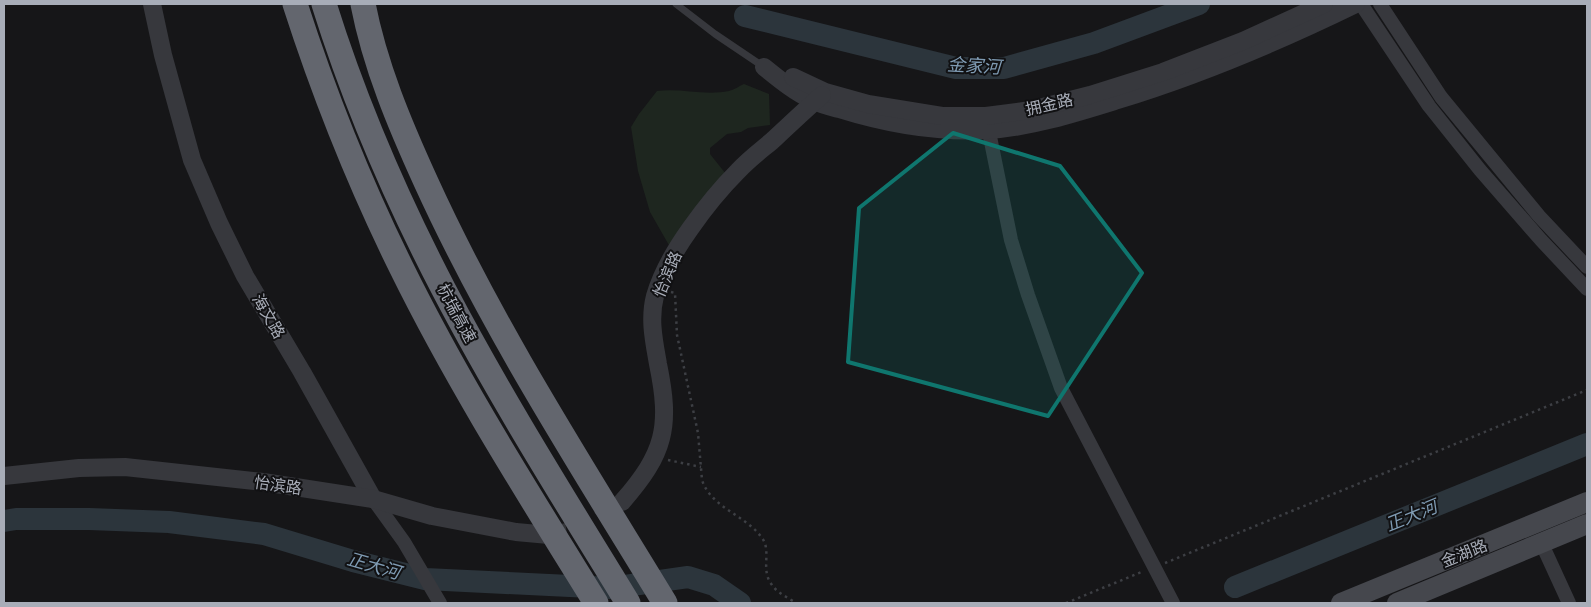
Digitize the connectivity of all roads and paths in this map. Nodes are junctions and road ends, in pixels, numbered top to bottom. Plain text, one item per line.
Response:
1 (152, 4) edge
2 (295, 4) edge
3 (324, 4) edge
4 (364, 4) edge
5 (676, 4) edge
6 (1324, 4) edge
7 (1356, 4) edge
8 (1361, 4) edge
9 (1380, 4) edge
10 (764, 67) joint
11 (820, 97) junction
12 (988, 123) junction
13 (1587, 267) edge
14 (659, 287) junction
15 (1587, 289) edge
16 (1587, 390) edge
17 (655, 458) junction
18 (701, 467) junction
19 (4, 476) edge
20 (373, 499) junction
21 (622, 502) tunnel mouth
22 (1587, 502) edge
23 (1587, 524) edge
24 (549, 535) tunnel mouth
25 (1541, 542) junction
26 (1154, 568) junction
27 (440, 603) edge
28 (596, 603) edge
29 (628, 603) edge
30 (665, 603) edge
31 (796, 603) edge
32 (1066, 603) edge
33 (1173, 603) edge
34 (1341, 603) edge
35 (1397, 603) edge
36 (1569, 603) edge

1 - 20 street, 海文路
2 - 28 highway, 杭瑞高速
3 - 29 highway, 杭瑞高速
4 - 30 highway
5 - 10 lane
6 - 12 street, 拥金路
7 - 12 street
8 - 15 street
9 - 13 street
10 - 11 street
11 - 12 street
11 - 14 street, 怡滨路
12 - 26 street
14 - 17 street, 怡滨路
14 - 18 path
16 - 26 path
17 - 18 path
17 - 21 street, 怡滨路
18 - 31 path
19 - 20 street, 怡滨路
20 - 24 street, 怡滨路
20 - 27 street, 海文路
22 - 34 main road, 金湖路
23 - 25 main road, 金湖路
25 - 35 main road, 金湖路
25 - 36 street
26 - 32 path
26 - 33 street

